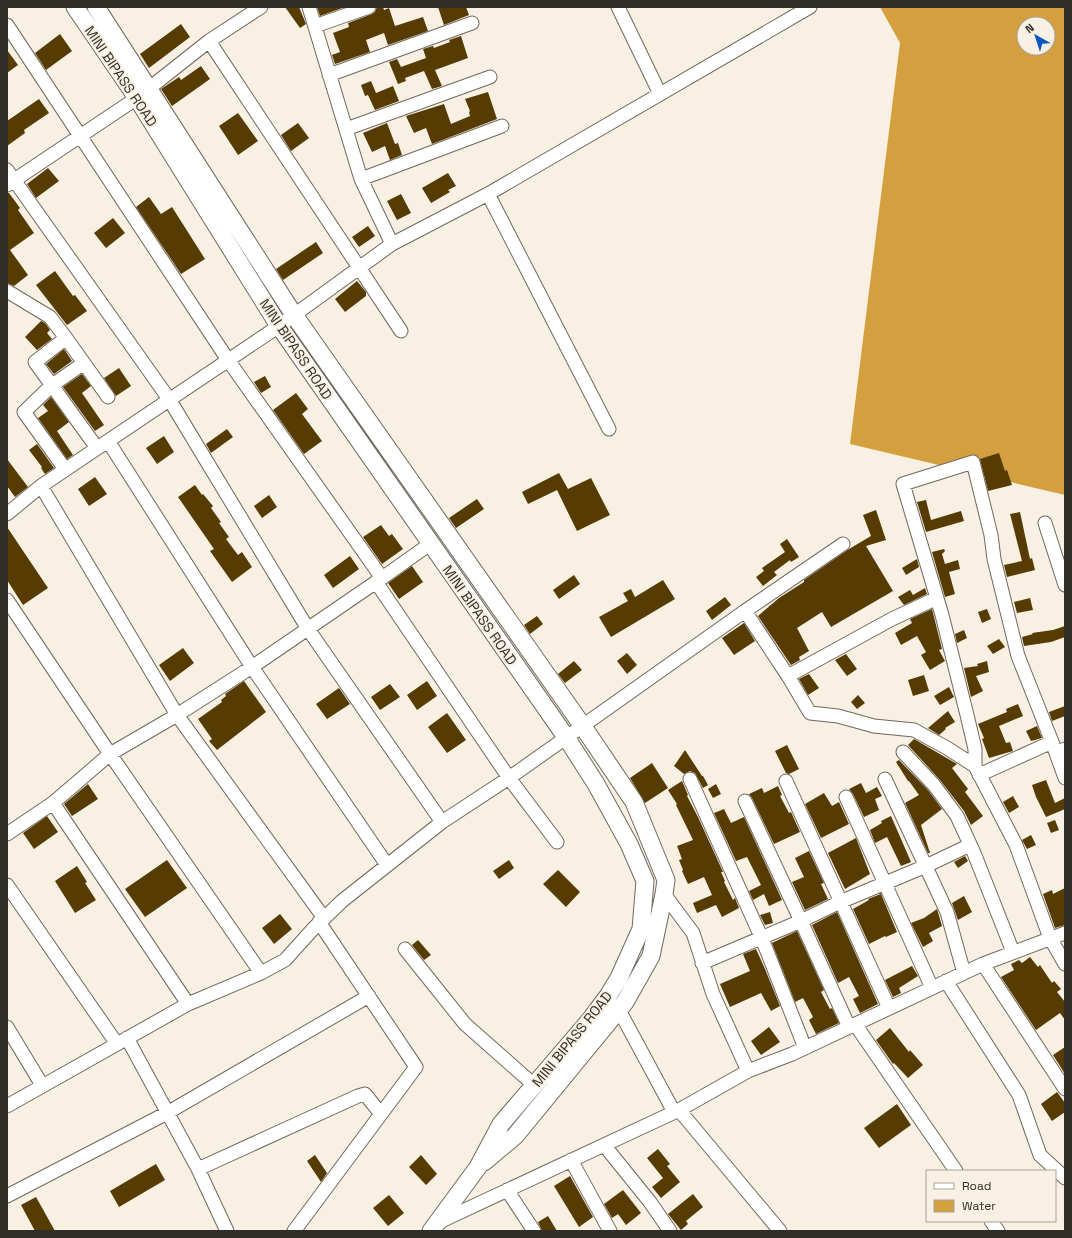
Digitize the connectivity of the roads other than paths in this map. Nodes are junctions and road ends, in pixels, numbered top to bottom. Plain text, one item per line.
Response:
1 (75, 7) edge
2 (96, 7) edge
3 (261, 7) edge
4 (309, 7) edge
5 (369, 7) edge
6 (618, 7) edge
7 (810, 7) edge
8 (472, 23) dead end
9 (7, 25) edge
10 (315, 26) junction
11 (209, 41) junction
12 (330, 74) junction
13 (490, 77) dead end
14 (143, 93) junction
15 (660, 94) junction
16 (502, 126) dead end
17 (346, 129) junction
18 (80, 136) junction
19 (9, 178) edge
20 (361, 179) junction
21 (488, 194) junction
22 (392, 244) junction
23 (360, 268) junction
24 (7, 291) edge
25 (294, 315) junction
26 (278, 326) junction
27 (401, 331) dead end
28 (66, 338) junction
29 (228, 360) junction
30 (84, 363) junction
31 (51, 386) junction
32 (108, 397) dead end
33 (169, 400) junction
34 (609, 429) dead end
35 (108, 441) junction
36 (97, 448) junction
37 (65, 469) junction
38 (41, 486) junction
39 (7, 514) edge
40 (1045, 523) dead end
41 (430, 544) junction
42 (843, 544) dead end
43 (1061, 561) edge
44 (379, 580) junction
45 (1065, 585) edge
46 (937, 598) junction
47 (7, 600) edge
48 (745, 611) junction
49 (308, 629) junction
50 (252, 667) junction
51 (788, 676) junction
52 (177, 715) junction
53 (582, 725) junction
54 (566, 737) junction
55 (1058, 748) edge
56 (903, 752) dead end
57 (110, 754) junction
58 (977, 770) junction
59 (509, 778) junction
60 (1065, 778) edge
61 (690, 779) dead end
62 (884, 779) dead end
63 (786, 781) dead end
64 (846, 797) dead end
65 (745, 801) dead end
66 (53, 803) junction
67 (442, 822) junction
68 (7, 834) edge
69 (557, 842) dead end
70 (970, 845) junction
71 (387, 865) junction
72 (926, 866) junction
73 (884, 883) junction
74 (7, 886) edge
75 (664, 894) junction
76 (840, 902) junction
77 (322, 920) junction
78 (802, 921) junction
79 (1065, 933) edge
80 (762, 938) junction
81 (1050, 938) junction
82 (405, 949) dead end
83 (1014, 952) junction
84 (702, 963) junction
85 (983, 964) junction
86 (1065, 964) edge
87 (261, 973) junction
88 (964, 973) junction
89 (946, 981) junction
90 (932, 988) junction
91 (369, 996) junction
92 (188, 1004) junction
93 (889, 1008) junction
94 (619, 1010) junction
95 (852, 1026) junction
96 (7, 1027) edge
97 (122, 1041) junction
98 (805, 1048) junction
99 (748, 1071) junction
100 (42, 1086) junction
101 (534, 1086) junction
102 (1065, 1089) edge
103 (7, 1106) edge
104 (676, 1111) junction
105 (168, 1113) junction
106 (381, 1114) junction
107 (604, 1145) junction
108 (571, 1160) junction
109 (478, 1167) junction
110 (198, 1169) junction
111 (955, 1170) edge
112 (1065, 1178) edge
113 (507, 1190) junction
114 (7, 1196) edge
115 (992, 1222) edge
116 (434, 1227) edge
117 (227, 1231) edge
118 (294, 1231) edge
119 (534, 1231) edge
120 (610, 1231) edge
121 (670, 1231) edge
122 (780, 1231) edge
123 (998, 1231) edge

1 - 14 street, MINI BIPASS ROAD
2 - 14 street
3 - 11 street
4 - 10 street
5 - 10 street
6 - 15 street
7 - 15 street
8 - 12 street
9 - 18 street
10 - 12 street
11 - 14 street
11 - 23 street
12 - 17 street
13 - 17 street
14 - 18 street
14 - 25 street
14 - 26 street, MINI BIPASS ROAD
15 - 21 street
16 - 20 street
17 - 20 street
18 - 19 street
18 - 29 street
19 - 33 street
20 - 22 street
21 - 22 street
21 - 34 street
22 - 23 street
23 - 25 street
23 - 27 street
24 - 28 street
25 - 26 street
25 - 53 street
26 - 29 street
26 - 41 street, MINI BIPASS ROAD
28 - 30 street
28 - 31 street
29 - 33 street
29 - 44 street
30 - 31 street
30 - 32 street
31 - 36 street
31 - 37 street
33 - 35 street
33 - 49 street
35 - 36 street
35 - 50 street
36 - 37 street
37 - 38 street
38 - 39 street
38 - 52 street
40 - 43 street
41 - 44 street
41 - 54 street, MINI BIPASS ROAD
42 - 48 street
43 - 45 street
44 - 49 street
44 - 59 street
46 - 51 street
46 - 55 street
46 - 58 street
47 - 57 street
48 - 51 street
48 - 53 street
49 - 50 street
49 - 67 street
50 - 52 street
50 - 71 street
51 - 58 street
52 - 57 street
52 - 77 street
53 - 54 street
53 - 75 street
54 - 59 street
54 - 101 street, MINI BIPASS ROAD
55 - 58 street
55 - 60 street
56 - 70 street
57 - 66 street
57 - 87 street
58 - 81 street
59 - 67 street
59 - 69 street
61 - 80 street
62 - 72 street
63 - 76 street
64 - 73 street
65 - 78 street
66 - 68 street
66 - 92 street
67 - 71 street
70 - 72 street
70 - 83 street
71 - 77 street
72 - 73 street
72 - 88 street
73 - 76 street
73 - 90 street
74 - 97 street
75 - 84 street
75 - 94 street
76 - 78 street
76 - 93 street
77 - 87 street
77 - 91 street
78 - 80 street
78 - 95 street
79 - 81 street
80 - 84 street
80 - 98 street
81 - 83 street
81 - 86 street
82 - 101 street
83 - 85 street
84 - 99 street
85 - 88 street
85 - 102 street
87 - 92 street
88 - 89 street
89 - 90 street
89 - 112 street
90 - 93 street
91 - 105 street
91 - 106 street
92 - 97 street
93 - 95 street
94 - 104 street
94 - 109 street
95 - 98 street
95 - 111 street
96 - 100 street
97 - 100 street
97 - 105 street
98 - 99 street
99 - 104 street
100 - 103 street
101 - 109 street, MINI BIPASS ROAD
104 - 107 street
104 - 122 street
105 - 110 street
105 - 114 street
106 - 110 street
106 - 118 street
107 - 108 street
107 - 121 street
108 - 113 street
108 - 120 street
109 - 116 street, MINI BIPASS ROAD
110 - 117 street
113 - 116 street
113 - 119 street
115 - 123 street

